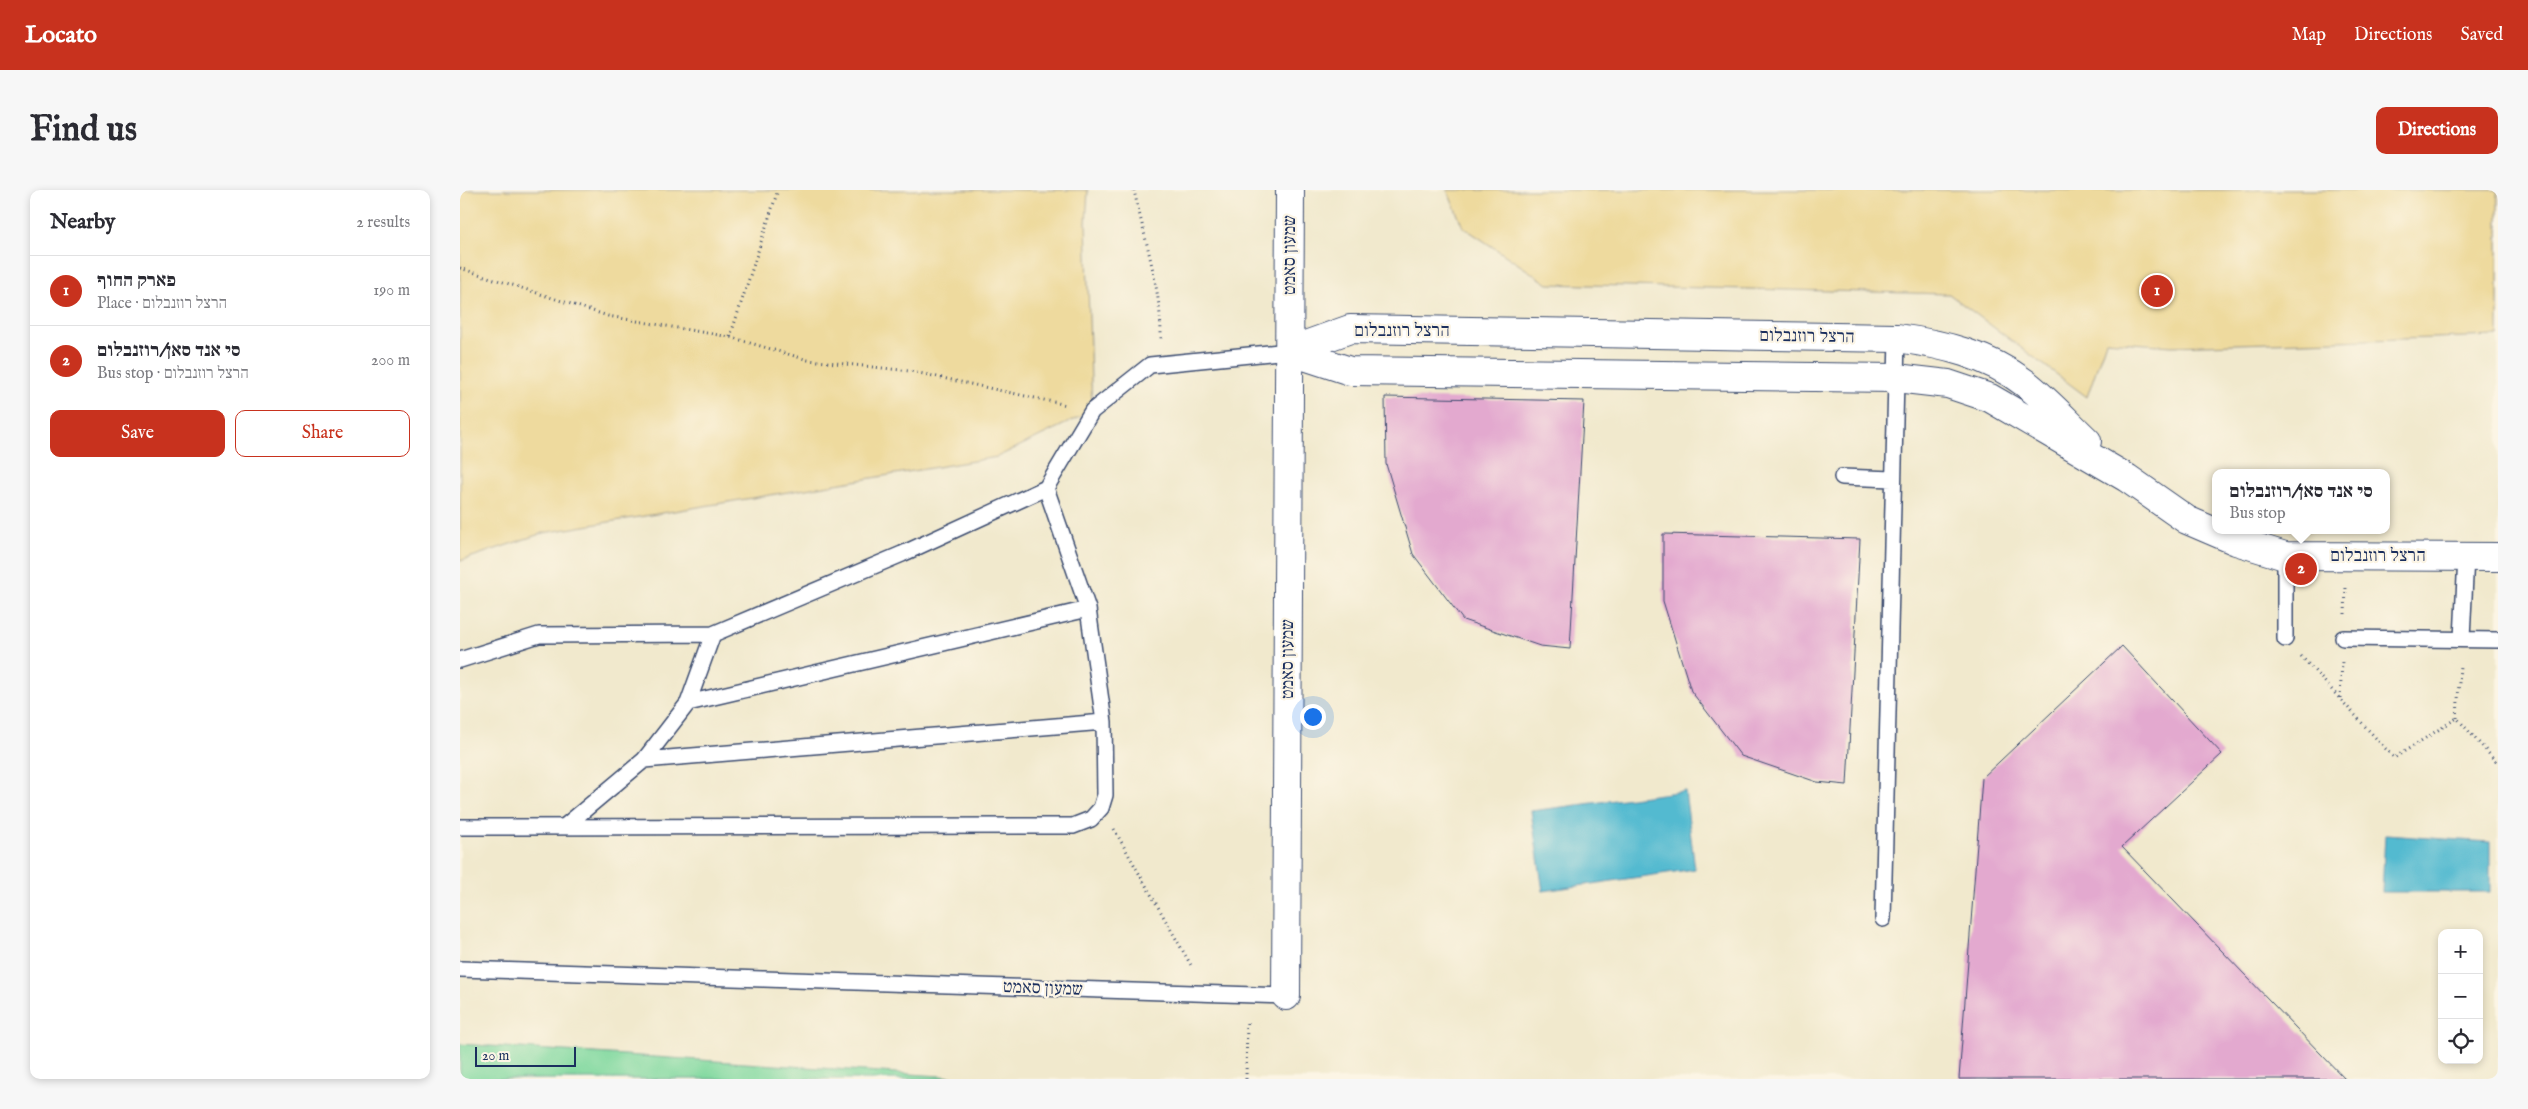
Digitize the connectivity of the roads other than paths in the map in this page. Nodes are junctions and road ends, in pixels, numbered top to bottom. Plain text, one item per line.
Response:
1 (1290, 190) edge
2 (1897, 338) junction
3 (1289, 351) junction
4 (1896, 378) junction
5 (1842, 477) dead end
6 (2127, 478) junction
7 (1892, 479) junction
8 (1046, 488) junction
9 (2212, 531) edge
10 (2220, 534) edge
11 (2285, 556) junction
12 (2466, 556) junction
13 (2498, 557) edge
14 (1088, 609) junction
15 (713, 634) junction
16 (2343, 638) dead end
17 (2285, 639) road end
18 (2462, 639) junction
19 (2498, 640) edge
20 (460, 660) edge
21 (688, 703) junction
22 (1104, 722) junction
23 (644, 760) junction
24 (460, 827) edge
25 (564, 827) junction
26 (1883, 919) dead end
27 (460, 969) edge
28 (1286, 996) joint

1 - 3 street, שמעון סאמט
2 - 3 street, הרצל רוזנבלום
2 - 4 lane
2 - 6 street, הרצל רוזנבלום
3 - 4 street, הרצל רוזנבלום
3 - 8 lane
3 - 28 street, שמעון סאמט
4 - 6 street, הרצל רוזנבלום
4 - 7 lane
5 - 7 lane
6 - 9 street, הרצל רוזנבלום
7 - 26 lane
8 - 14 lane
8 - 15 lane
10 - 11 street, הרצל רוזנבלום
11 - 12 street, הרצל רוזנבלום
11 - 17 lane
12 - 13 street, הרצל רוזנבלום
12 - 18 lane
14 - 21 lane
14 - 22 lane
15 - 20 lane
15 - 21 lane
16 - 18 lane
18 - 19 lane
21 - 23 lane
22 - 23 lane
22 - 25 lane
23 - 25 lane
24 - 25 lane
27 - 28 lane, שמעון סאמט

